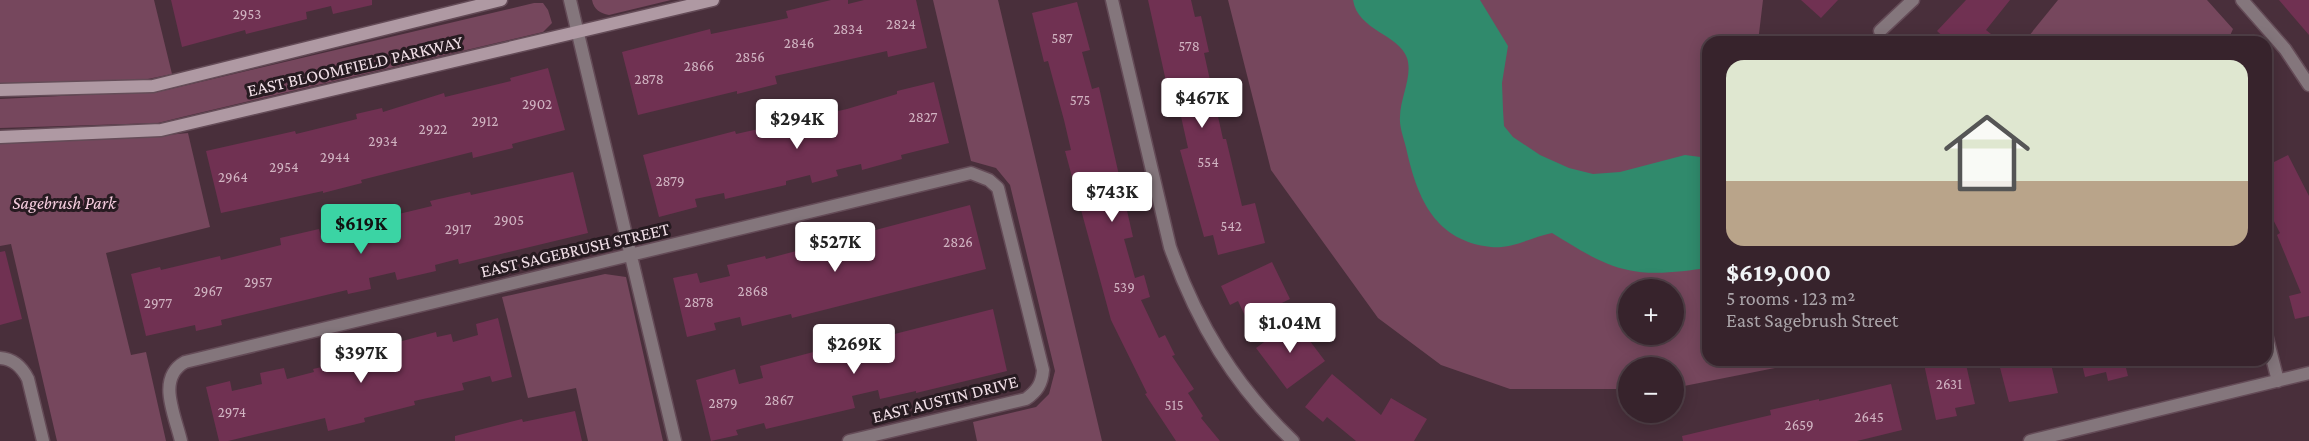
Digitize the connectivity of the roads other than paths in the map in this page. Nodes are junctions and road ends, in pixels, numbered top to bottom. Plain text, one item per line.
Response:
1 (501, 0) edge
2 (570, 0) edge
3 (713, 0) edge
4 (1112, 0) edge
5 (1913, 0) edge
6 (2242, 0) edge
7 (1880, 31) dead end
8 (578, 32) junction
9 (2309, 85) edge
10 (0, 90) edge
11 (0, 137) edge
12 (630, 255) junction
13 (0, 358) edge
14 (2272, 358) edge
15 (2309, 373) edge
16 (1042, 381) joint
17 (2278, 381) junction
18 (43, 441) edge
19 (181, 441) edge
20 (675, 441) edge
21 (849, 441) edge
22 (1293, 441) edge
23 (2030, 441) edge

1 - 10 street, EAST BLOOMFIELD PARKWAY
2 - 8 street
3 - 8 street, EAST BLOOMFIELD PARKWAY
4 - 22 street
5 - 7 street
6 - 9 street
8 - 11 street, EAST BLOOMFIELD PARKWAY
8 - 12 street
12 - 16 street, EAST SAGEBRUSH STREET
12 - 19 street, EAST SAGEBRUSH STREET
12 - 20 street
13 - 18 street
14 - 17 street
15 - 17 street
16 - 21 street, EAST AUSTIN DRIVE
17 - 23 street

